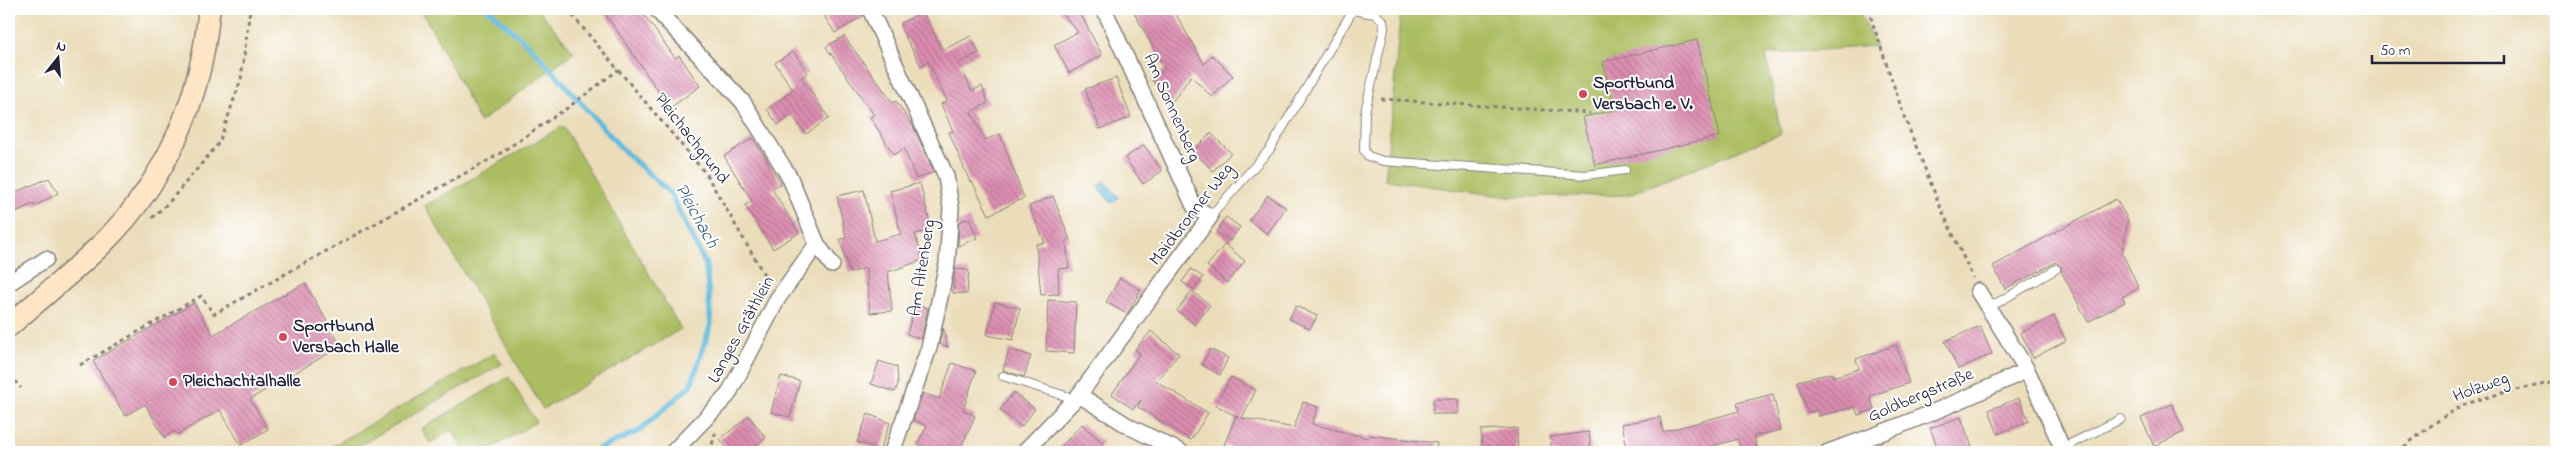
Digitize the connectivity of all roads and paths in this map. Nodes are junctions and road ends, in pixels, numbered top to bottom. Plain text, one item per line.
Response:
1 (208, 9) edge
2 (567, 9) edge
3 (656, 9) edge
4 (870, 9) edge
5 (1104, 9) edge
6 (1868, 9) edge
7 (1376, 12) edge
8 (618, 70) junction
9 (1368, 98) junction
10 (1590, 113) dead end
11 (1625, 170) dead end
12 (1210, 217) junction
13 (818, 244) junction
14 (46, 259) dead end
15 (832, 265) dead end
16 (2056, 269) dead end
17 (9, 283) edge
18 (1978, 291) joint
19 (778, 298) junction
20 (1990, 308) junction
21 (9, 326) edge
22 (80, 365) dead end
23 (2027, 370) junction
24 (9, 375) edge
25 (1003, 376) dead end
26 (2555, 382) edge
27 (22, 388) dead end
28 (2556, 392) edge
29 (1077, 398) junction
30 (2121, 419) dead end
31 (2063, 450) edge
32 (673, 452) edge
33 (892, 452) edge
34 (1024, 452) edge
35 (1181, 452) edge
36 (1828, 452) edge
37 (2398, 452) edge

1 - 21 main road
2 - 8 path, Pleichachgrund
3 - 13 street
4 - 33 street, Am Altenberg
5 - 12 street, Am Sonnenberg
6 - 18 path
7 - 9 lane
7 - 12 lane, Maidbronner Weg
8 - 19 path, Pleichachgrund
8 - 22 path
9 - 10 path
9 - 11 lane
12 - 29 street, Maidbronner Weg
13 - 15 street
13 - 19 street, Langes Gräthlein
14 - 17 street
16 - 20 lane
18 - 20 street
19 - 32 street, Langes Gräthlein
20 - 23 street
23 - 31 street
23 - 36 street, Goldbergstraße
24 - 27 path
25 - 29 lane
26 - 28 path
26 - 37 path, Holzweg
29 - 34 street, Maidbronner Weg
29 - 35 street
30 - 31 lane

